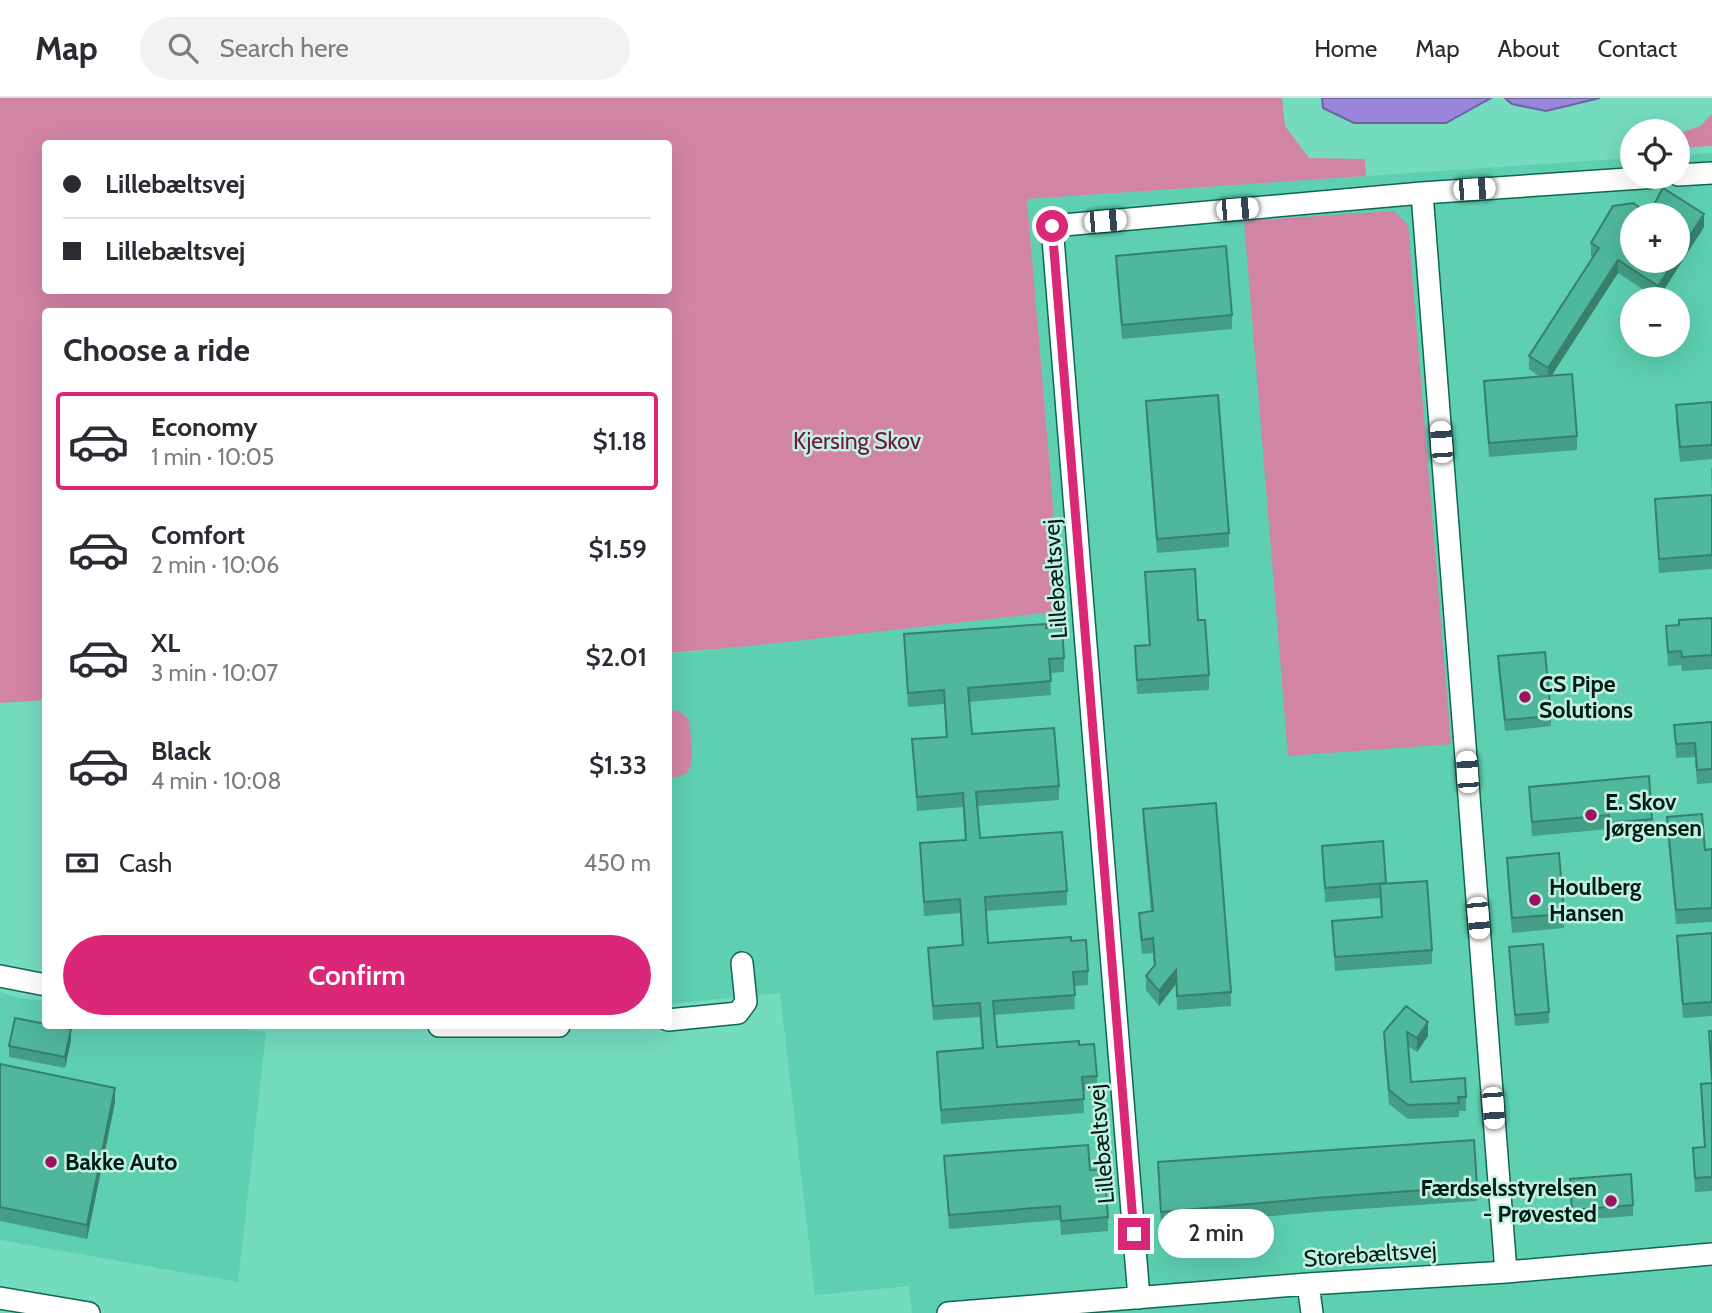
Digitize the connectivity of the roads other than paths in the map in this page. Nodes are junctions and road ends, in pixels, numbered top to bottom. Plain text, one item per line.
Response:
1 (1712, 173) edge
2 (1690, 174) edge
3 (1620, 179) edge
4 (1422, 192) junction
5 (742, 963) dead end
6 (0, 976) edge
7 (42, 984) edge
8 (672, 1020) edge
9 (1712, 1254) edge
10 (1506, 1272) junction
11 (1308, 1284) junction
12 (0, 1298) edge
13 (1139, 1298) junction
14 (89, 1313) edge
15 (948, 1313) edge
16 (1312, 1313) edge

1 - 2 street
3 - 4 street, Lillebæltsvej
4 - 10 street
4 - 13 street, Lillebæltsvej
5 - 8 street
6 - 7 street
9 - 10 street, Storebæltsvej
10 - 11 street, Storebæltsvej
11 - 13 street, Storebæltsvej
11 - 16 street
12 - 14 street
13 - 15 street, Storebæltsvej

